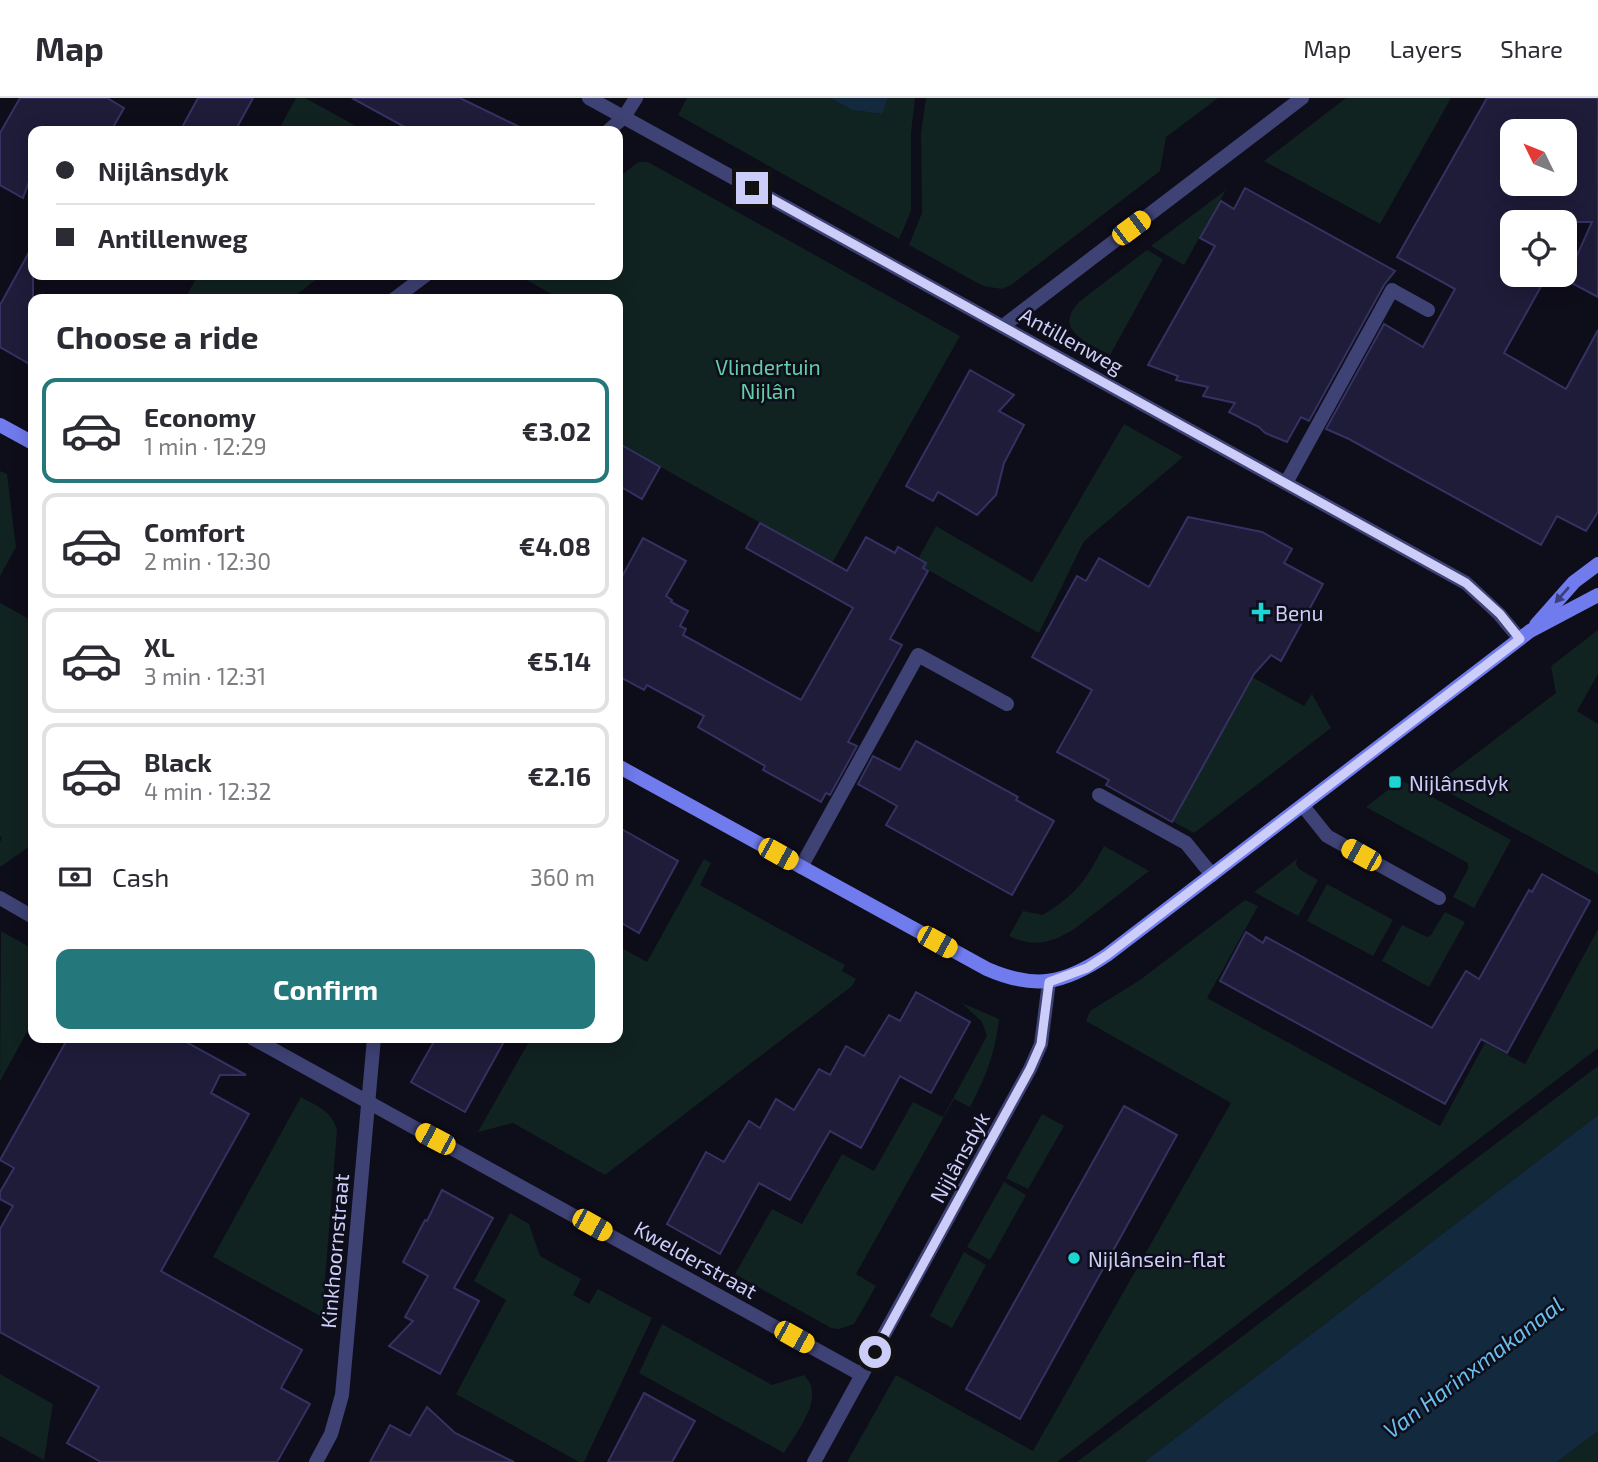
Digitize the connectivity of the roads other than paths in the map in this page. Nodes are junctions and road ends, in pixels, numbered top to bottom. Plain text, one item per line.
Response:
1 (589, 98) edge
2 (636, 98) edge
3 (1302, 98) edge
4 (624, 117) junction
5 (614, 126) edge
6 (419, 280) edge
7 (401, 294) edge
8 (1428, 310) dead end
9 (1003, 326) junction
10 (0, 425) edge
11 (28, 440) edge
12 (1286, 483) junction
13 (1598, 564) edge
14 (1598, 595) edge
15 (1525, 635) junction
16 (1007, 704) dead end
17 (623, 769) edge
18 (1099, 795) dead end
19 (1303, 806) junction
20 (801, 867) junction
21 (1212, 875) junction
22 (0, 898) edge
23 (1439, 898) dead end
24 (28, 914) edge
25 (1049, 982) junction
26 (261, 1043) edge
27 (373, 1043) edge
28 (367, 1102) junction
29 (862, 1375) junction
30 (316, 1462) edge
31 (814, 1462) edge

1 - 4 street, Antillenweg
2 - 4 street
3 - 9 street
4 - 5 street
4 - 9 street, Antillenweg
6 - 7 street
8 - 12 street
9 - 12 street, Antillenweg
10 - 11 street
12 - 15 street, Antillenweg
13 -> 15 street
14 - 15 street
15 - 19 street
16 - 20 street
17 - 20 street
18 - 21 street
19 - 21 street
19 - 23 street
20 - 25 street
21 - 25 street
22 - 24 street
25 - 29 street, Nijlânsdyk
26 - 28 street, Kwelderstraat
27 - 28 street, Kinkhoornstraat
28 - 29 street, Kwelderstraat
28 - 30 street, Kinkhoornstraat
29 - 31 street, Nijlânsdyk

